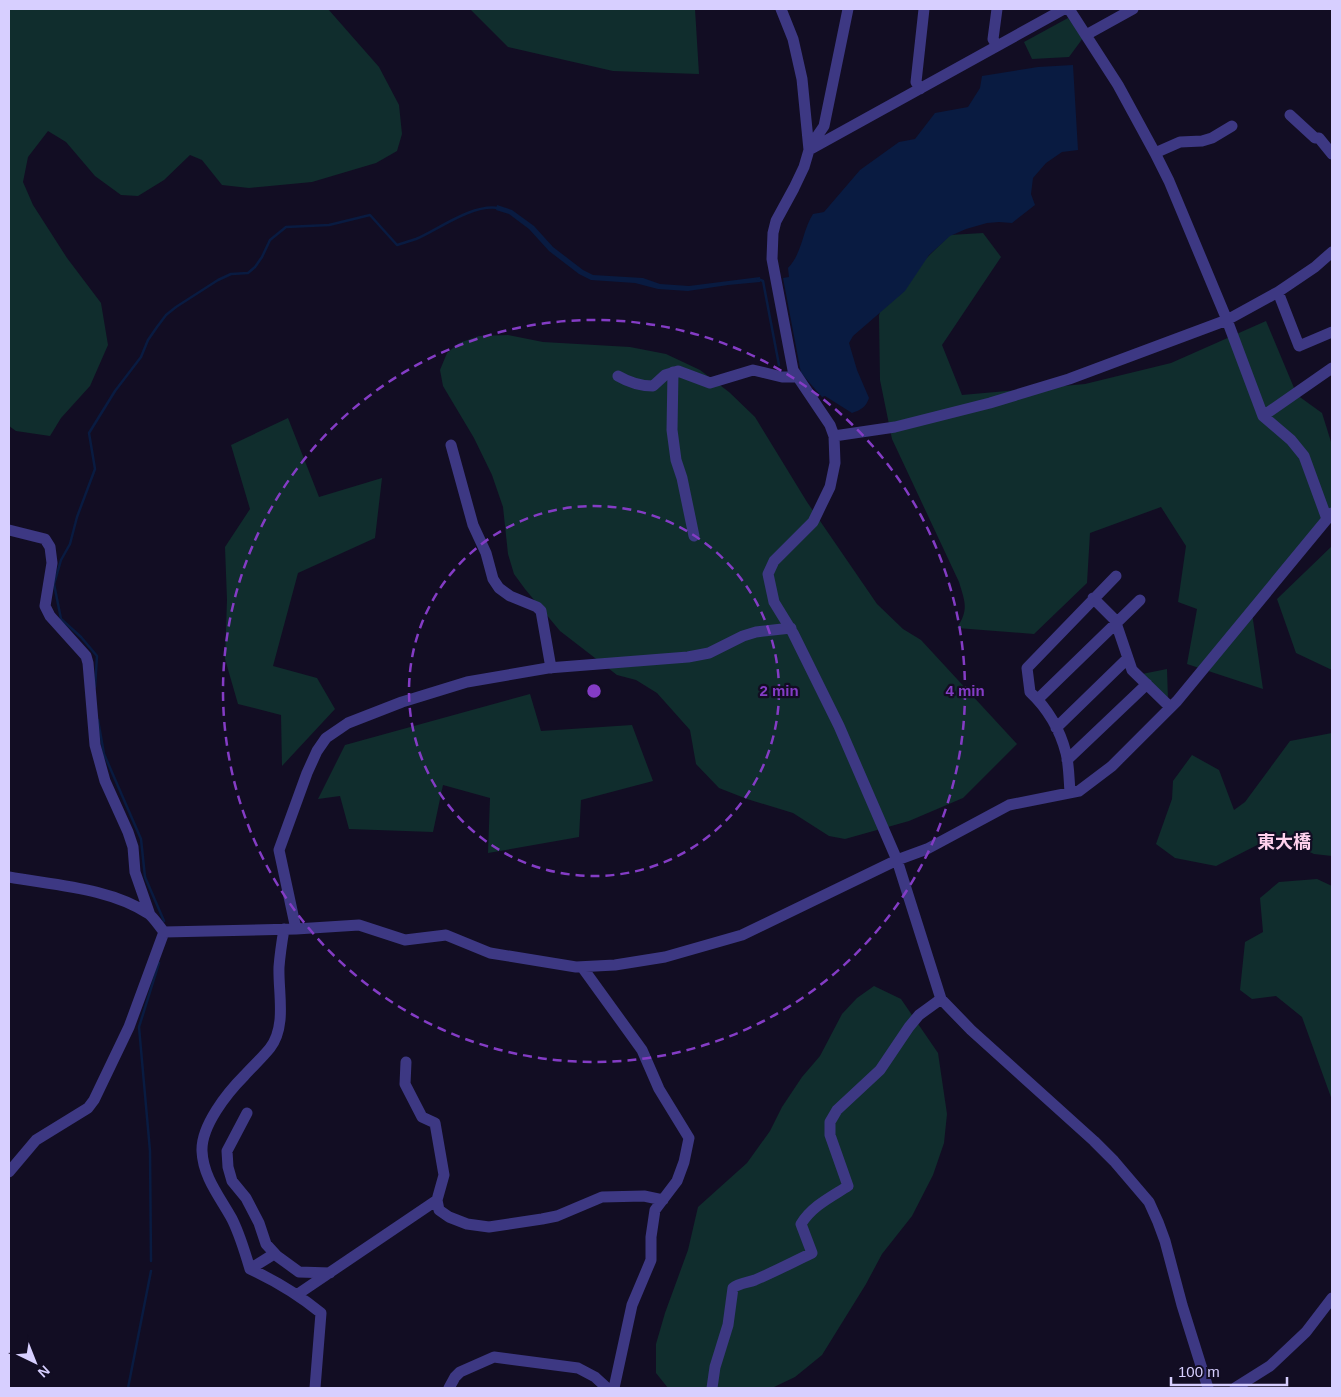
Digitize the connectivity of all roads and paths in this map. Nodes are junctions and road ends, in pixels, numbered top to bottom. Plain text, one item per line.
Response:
1 (781, 9) edge
2 (848, 9) edge
3 (924, 9) edge
4 (997, 9) edge
5 (1064, 9) edge
6 (1069, 9) edge
7 (1133, 9) edge
8 (1086, 36) junction
9 (997, 46) junction
10 (920, 89) junction
11 (1290, 115) dead end
12 (1232, 126) dead end
13 (808, 150) junction
14 (1155, 153) junction
15 (1332, 154) edge
16 (1332, 252) edge
17 (1278, 292) junction
18 (1227, 320) junction
19 (1332, 332) edge
20 (1332, 368) edge
21 (672, 372) junction
22 (618, 376) dead end
23 (796, 377) junction
24 (1263, 416) junction
25 (834, 436) junction
26 (451, 445) dead end
27 (1330, 516) edge
28 (9, 530) edge
29 (694, 536) dead end
30 (1116, 576) dead end
31 (1093, 598) junction
32 (1140, 600) dead end
33 (1116, 624) junction
34 (790, 628) junction
35 (1128, 658) junction
36 (551, 668) junction
37 (1147, 684) junction
38 (1038, 699) junction
39 (1170, 707) junction
40 (1056, 728) junction
41 (1067, 760) junction
42 (1070, 792) junction
43 (897, 860) junction
44 (9, 877) edge
45 (150, 915) junction
46 (284, 929) junction
47 (296, 929) junction
48 (164, 932) junction
49 (582, 966) junction
50 (941, 999) junction
51 (406, 1062) dead end
52 (248, 1113) dead end
53 (9, 1172) edge
54 (437, 1200) junction
55 (663, 1200) junction
56 (274, 1254) junction
57 (250, 1269) junction
58 (330, 1273) junction
59 (298, 1294) junction
60 (1332, 1298) edge
61 (315, 1388) edge
62 (449, 1388) edge
63 (607, 1388) edge
64 (614, 1388) edge
65 (712, 1388) edge
66 (1208, 1388) edge
67 (1236, 1388) edge

1 - 13 street
2 - 13 street
3 - 10 street
4 - 9 street
5 - 9 street
6 - 8 street
7 - 8 street
8 - 14 street
9 - 10 street
10 - 13 street
11 - 15 street
12 - 14 street
13 - 23 street
14 - 18 street
16 - 17 street
17 - 18 street
17 - 19 street
18 - 24 street
18 - 25 street
20 - 24 street
21 - 22 street
21 - 23 street
21 - 29 street
23 - 25 street
24 - 27 street
25 - 34 street
26 - 36 street
27 - 39 street
28 - 45 street
30 - 31 street
31 - 33 street
31 - 38 street
32 - 33 street
33 - 35 street
33 - 38 street
34 - 36 street
34 - 43 street
35 - 37 street
35 - 40 street
36 - 47 street
37 - 39 street
37 - 41 street
38 - 40 street
39 - 42 street
40 - 41 street
41 - 42 street
42 - 43 street
43 - 49 street
43 - 50 street
44 - 45 street
45 - 48 street
46 - 47 street
46 - 48 street
46 - 57 street
47 - 49 street
48 - 53 street
49 - 55 street
50 - 65 street
50 - 66 street
51 - 54 street
52 - 56 street
54 - 55 street
54 - 58 street
55 - 64 street
56 - 57 street
56 - 58 street
57 - 59 street
58 - 59 street
59 - 61 street
60 - 67 street
62 - 63 street

